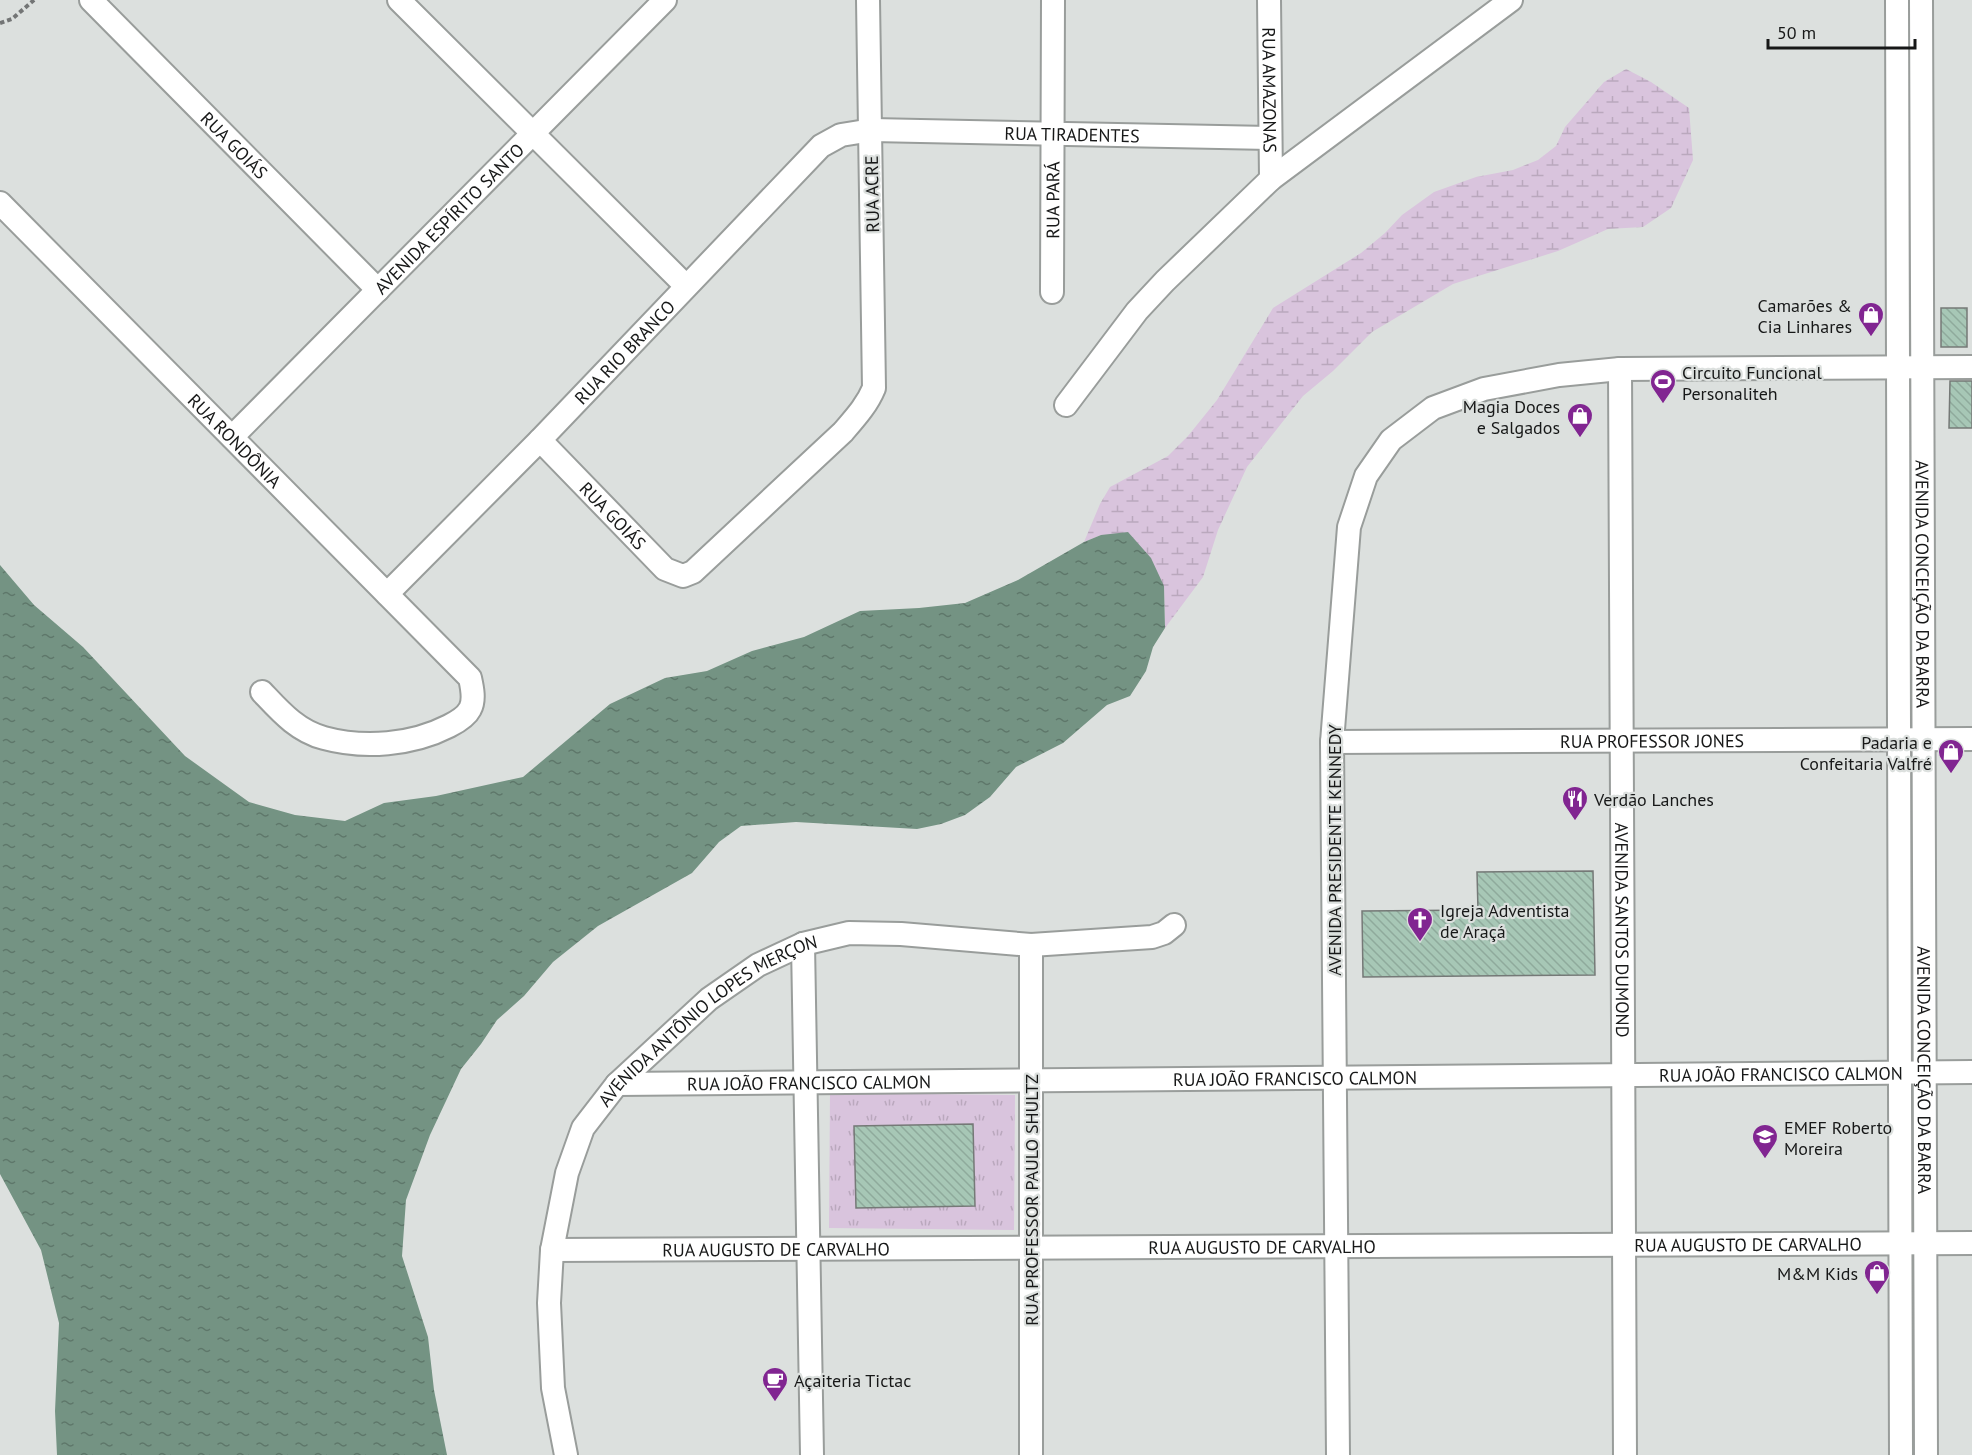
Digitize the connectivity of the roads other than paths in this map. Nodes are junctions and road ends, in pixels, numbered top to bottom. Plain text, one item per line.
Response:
1 (91, 0) edge
2 (399, 0) edge
3 (665, 0) edge
4 (868, 0) edge
5 (1053, 0) edge
6 (1269, 0) edge
7 (1510, 0) edge
8 (1897, 0) edge
9 (1921, 0) edge
10 (872, 130) junction
11 (533, 133) junction
12 (1053, 134) junction
13 (1270, 138) junction
14 (1271, 179) junction
15 (0, 203) edge
16 (686, 286) junction
17 (378, 290) junction
18 (1052, 292) dead end
19 (1972, 367) edge
20 (1898, 368) junction
21 (1922, 368) junction
22 (1620, 369) junction
23 (1066, 405) dead end
24 (232, 437) junction
25 (540, 440) junction
26 (693, 572) joint
27 (387, 594) junction
28 (262, 692) dead end
29 (1899, 740) junction
30 (1924, 740) junction
31 (1972, 740) edge
32 (1622, 741) junction
33 (1332, 742) junction
34 (1174, 925) dead end
35 (804, 944) junction
36 (1031, 945) junction
37 (1900, 1072) junction
38 (1925, 1072) junction
39 (1972, 1072) edge
40 (1623, 1075) junction
41 (1335, 1077) junction
42 (1031, 1080) junction
43 (806, 1082) junction
44 (617, 1084) junction
45 (1900, 1243) junction
46 (1926, 1243) junction
47 (1972, 1243) edge
48 (1624, 1244) junction
49 (1336, 1246) junction
50 (1031, 1247) junction
51 (809, 1248) junction
52 (552, 1250) junction
53 (566, 1455) edge
54 (812, 1455) edge
55 (1031, 1455) edge
56 (1338, 1455) edge
57 (1625, 1455) edge
58 (1901, 1455) edge
59 (1926, 1455) edge

1 - 17 street, RUA GOIÁS
2 - 11 street
3 - 11 street, AVENIDA ESPÍRITO SANTO
4 - 10 street, RUA ACRE
5 - 12 street, RUA PARÁ
6 - 13 street, RUA AMAZONAS
7 - 14 street
8 - 20 street, AVENIDA CONCEIÇÃO DA BARRA
9 - 21 street, AVENIDA CONCEIÇÃO DA BARRA
10 - 12 street, RUA TIRADENTES
10 - 16 street, RUA RIO BRANCO
10 - 26 street, RUA ACRE
11 - 16 street
11 - 17 street, AVENIDA ESPÍRITO SANTO
12 - 13 street, RUA TIRADENTES
12 - 18 street, RUA PARÁ
13 - 14 street, RUA AMAZONAS
14 - 23 street
15 - 24 street, RUA RONDÔNIA
16 - 25 street, RUA RIO BRANCO
17 - 24 street, AVENIDA ESPÍRITO SANTO
19 - 21 street, AVENIDA PRESIDENTE KENNEDY
20 - 21 street, AVENIDA PRESIDENTE KENNEDY
20 - 22 street, AVENIDA PRESIDENTE KENNEDY
20 - 29 street, AVENIDA CONCEIÇÃO DA BARRA
21 - 30 street, AVENIDA CONCEIÇÃO DA BARRA
22 - 32 street, AVENIDA SANTOS DUMOND
22 - 33 street, AVENIDA PRESIDENTE KENNEDY
24 - 27 street, RUA RONDÔNIA
25 - 26 street, RUA GOIÁS
25 - 27 street, RUA RIO BRANCO
27 - 28 street, RUA RONDÔNIA
29 - 30 street, RUA PROFESSOR JONES
29 - 32 street, RUA PROFESSOR JONES
29 - 37 street, AVENIDA CONCEIÇÃO DA BARRA
30 - 31 street, RUA PROFESSOR JONES
30 - 38 street, AVENIDA CONCEIÇÃO DA BARRA
32 - 33 street, RUA PROFESSOR JONES
32 - 40 street, AVENIDA SANTOS DUMOND
33 - 41 street, AVENIDA PRESIDENTE KENNEDY
34 - 36 street, AVENIDA ANTÔNIO LOPES MERÇON
35 - 36 street, AVENIDA ANTÔNIO LOPES MERÇON
35 - 43 street
35 - 44 street, AVENIDA ANTÔNIO LOPES MERÇON
36 - 42 street, RUA PROFESSOR PAULO SHULTZ
37 - 38 street, RUA JOÃO FRANCISCO CALMON
37 - 40 street, RUA JOÃO FRANCISCO CALMON
37 - 45 street, AVENIDA CONCEIÇÃO DA BARRA
38 - 39 street, RUA JOÃO FRANCISCO CALMON
38 - 46 street, AVENIDA CONCEIÇÃO DA BARRA
40 - 41 street, RUA JOÃO FRANCISCO CALMON
40 - 48 street, AVENIDA SANTOS DUMOND
41 - 42 street, RUA JOÃO FRANCISCO CALMON
41 - 49 street, AVENIDA PRESIDENTE KENNEDY
42 - 43 street, RUA JOÃO FRANCISCO CALMON
42 - 50 street, RUA PROFESSOR PAULO SHULTZ
43 - 44 street, RUA JOÃO FRANCISCO CALMON
43 - 51 street
44 - 52 street, AVENIDA ANTÔNIO LOPES MERÇON
45 - 46 street, RUA AUGUSTO DE CARVALHO
45 - 48 street, RUA AUGUSTO DE CARVALHO
45 - 58 street, AVENIDA CONCEIÇÃO DA BARRA
46 - 47 street, RUA AUGUSTO DE CARVALHO
46 - 59 street, AVENIDA CONCEIÇÃO DA BARRA
48 - 49 street, RUA AUGUSTO DE CARVALHO
48 - 57 street, AVENIDA SANTOS DUMOND
49 - 50 street, RUA AUGUSTO DE CARVALHO
49 - 56 street, AVENIDA PRESIDENTE KENNEDY
50 - 51 street, RUA AUGUSTO DE CARVALHO
50 - 55 street, RUA PROFESSOR PAULO SHULTZ
51 - 52 street, RUA AUGUSTO DE CARVALHO
51 - 54 street
52 - 53 street, AVENIDA ANTÔNIO LOPES MERÇON

